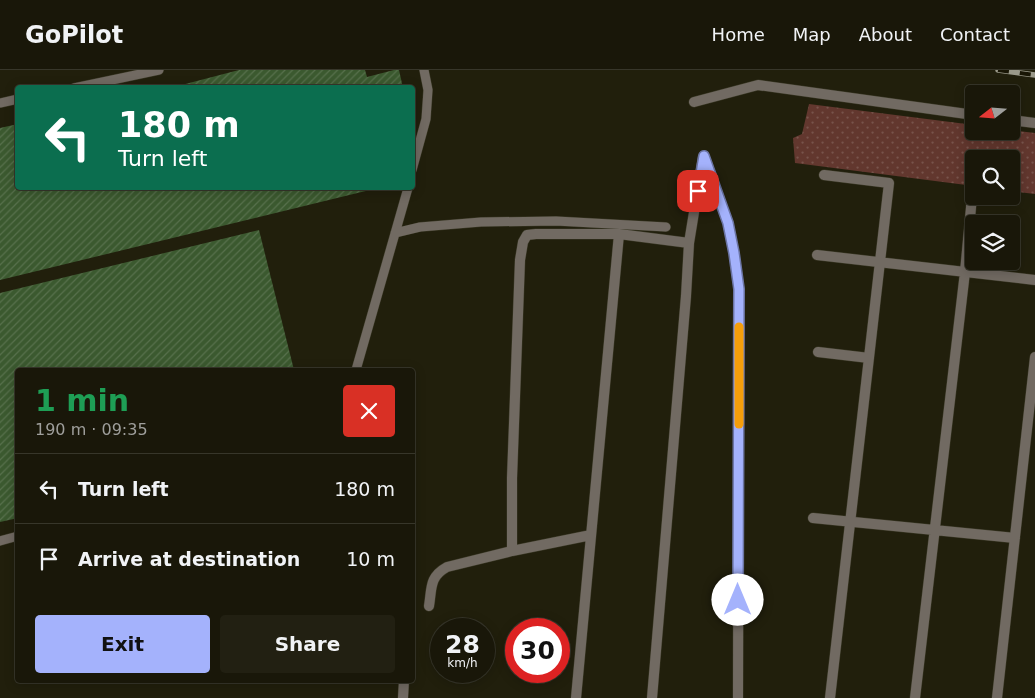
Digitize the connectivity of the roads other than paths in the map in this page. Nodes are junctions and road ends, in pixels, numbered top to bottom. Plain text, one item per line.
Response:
1 (159, 70) edge
2 (424, 70) edge
3 (88, 85) edge
4 (15, 100) edge
5 (694, 102) dead end
6 (0, 103) edge
7 (965, 113) edge
8 (1020, 121) edge
9 (1035, 123) edge
10 (415, 159) edge
11 (824, 175) dead end
12 (407, 190) edge
13 (971, 205) edge
14 (666, 227) dead end
15 (395, 233) junction
16 (619, 234) junction
17 (689, 243) junction
18 (818, 255) dead end
19 (880, 262) junction
20 (965, 272) junction
21 (1035, 280) edge
22 (818, 352) dead end
23 (1035, 357) edge
24 (869, 358) junction
25 (357, 368) edge
26 (1034, 377) edge
27 (813, 518) dead end
28 (850, 522) junction
29 (934, 530) junction
30 (591, 535) junction
31 (15, 537) edge
32 (1015, 538) junction
33 (0, 540) edge
34 (512, 551) junction
35 (429, 606) dead end
36 (404, 683) edge
37 (403, 698) edge
38 (576, 698) edge
39 (652, 698) edge
40 (738, 698) edge
41 (830, 698) edge
42 (915, 698) edge
43 (997, 698) edge

1 - 3 lane
2 - 10 lane
4 - 6 lane
5 - 7 street
8 - 9 street
11 - 19 street
12 - 15 lane
13 - 20 street
14 - 15 lane
15 - 25 lane
16 - 17 street
16 - 30 street
16 - 34 street
17 - 39 street
17 - 40 street
18 - 19 street
19 - 20 street
19 - 24 street
20 - 21 street
20 - 29 street
22 - 24 street
23 - 26 street
24 - 28 street
26 - 32 street
27 - 28 street
28 - 29 street
28 - 41 street
29 - 32 street
29 - 42 street
30 - 34 street
30 - 38 street
31 - 33 lane
32 - 43 street
34 - 35 street
36 - 37 street

